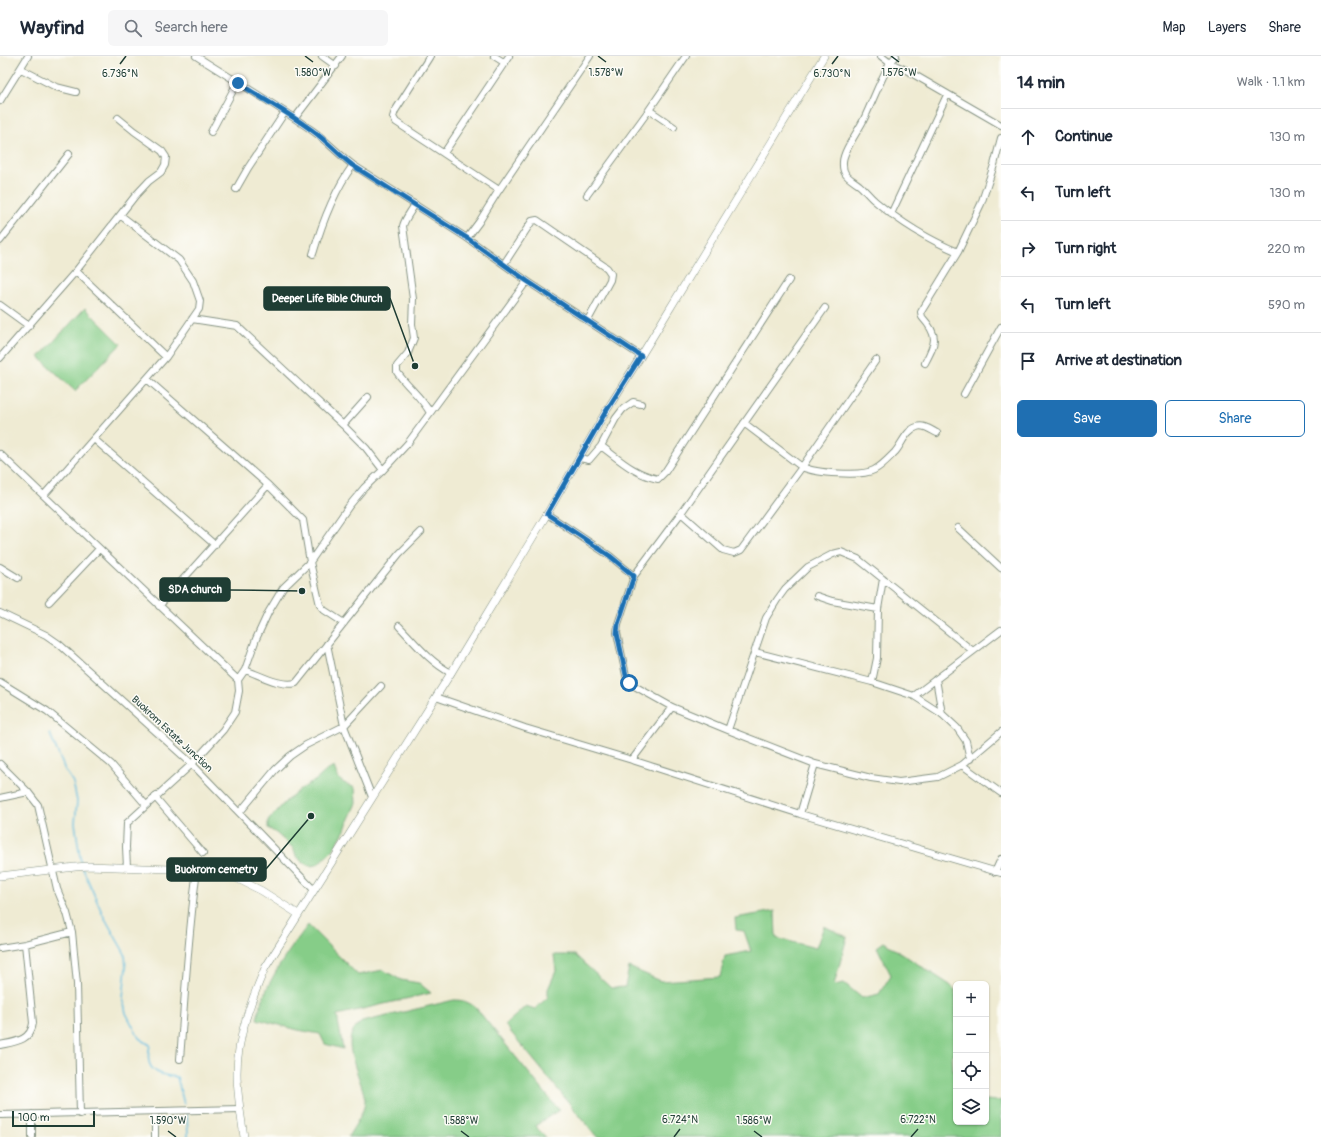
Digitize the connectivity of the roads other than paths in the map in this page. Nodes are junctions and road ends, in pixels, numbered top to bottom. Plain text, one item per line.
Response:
1 (28, 56) edge
2 (196, 56) edge
3 (322, 56) edge
4 (342, 56) edge
5 (430, 56) edge
6 (494, 56) edge
7 (509, 56) edge
8 (590, 56) edge
9 (686, 56) edge
10 (824, 56) edge
11 (881, 56) edge
12 (896, 56) edge
13 (505, 63) junction
14 (890, 63) junction
15 (336, 66) junction
16 (21, 69) junction
17 (238, 83) junction
18 (76, 92) dead end
19 (947, 95) junction
20 (0, 101) edge
21 (649, 110) junction
22 (285, 112) junction
23 (118, 118) dead end
24 (295, 118) junction
25 (1001, 126) edge
26 (674, 127) dead end
27 (210, 132) dead end
28 (1001, 138) edge
29 (69, 154) dead end
30 (444, 154) junction
31 (352, 165) junction
32 (994, 165) junction
33 (1001, 169) edge
34 (236, 189) dead end
35 (499, 190) junction
36 (587, 195) dead end
37 (415, 204) junction
38 (891, 214) junction
39 (120, 215) junction
40 (467, 238) junction
41 (0, 241) edge
42 (958, 252) junction
43 (313, 254) dead end
44 (504, 264) junction
45 (76, 271) junction
46 (789, 280) dead end
47 (527, 281) junction
48 (0, 305) edge
49 (825, 308) dead end
50 (192, 319) junction
51 (588, 320) junction
52 (28, 326) junction
53 (1001, 327) edge
54 (641, 356) junction
55 (166, 357) junction
56 (0, 358) edge
57 (876, 360) dead end
58 (925, 363) dead end
59 (147, 379) junction
60 (964, 394) dead end
61 (368, 397) dead end
62 (641, 404) dead end
63 (430, 413) junction
64 (605, 413) junction
65 (616, 418) junction
66 (744, 423) junction
67 (343, 425) junction
68 (937, 433) dead end
69 (94, 438) junction
70 (601, 446) junction
71 (0, 455) edge
72 (580, 458) junction
73 (802, 467) junction
74 (383, 470) junction
75 (268, 485) junction
76 (44, 495) junction
77 (681, 513) junction
78 (547, 514) junction
79 (958, 528) dead end
80 (421, 532) dead end
81 (215, 545) junction
82 (99, 549) junction
83 (310, 562) junction
84 (0, 567) edge
85 (1001, 568) edge
86 (634, 576) junction
87 (18, 578) dead end
88 (883, 578) junction
89 (817, 596) dead end
90 (49, 602) dead end
91 (159, 606) junction
92 (878, 609) junction
93 (0, 612) edge
94 (344, 623) junction
95 (399, 626) dead end
96 (1001, 630) edge
97 (328, 644) junction
98 (973, 651) junction
99 (755, 652) junction
100 (245, 670) junction
101 (451, 673) junction
102 (936, 679) junction
103 (238, 680) junction
104 (0, 682) edge
105 (872, 682) junction
106 (381, 686) dead end
107 (914, 696) junction
108 (436, 697) junction
109 (672, 707) junction
110 (942, 714) junction
111 (344, 726) junction
112 (728, 730) junction
113 (1001, 732) edge
114 (970, 759) junction
115 (632, 760) junction
116 (0, 764) edge
117 (192, 764) junction
118 (815, 764) junction
119 (962, 765) junction
120 (28, 792) junction
121 (1001, 793) edge
122 (155, 797) junction
123 (372, 797) junction
124 (0, 798) edge
125 (146, 805) junction
126 (240, 812) junction
127 (800, 814) junction
128 (203, 853) dead end
129 (1001, 859) edge
130 (127, 867) junction
131 (52, 870) junction
132 (197, 870) junction
133 (998, 873) edge
134 (0, 876) edge
135 (314, 890) junction
136 (298, 914) junction
137 (72, 932) junction
138 (25, 944) junction
139 (0, 948) edge
140 (0, 1045) edge
141 (180, 1059) dead end
142 (240, 1109) junction
143 (155, 1112) junction
144 (32, 1114) junction
145 (80, 1114) junction
146 (0, 1115) edge
147 (32, 1137) edge
148 (155, 1137) edge
149 (244, 1137) edge

1 - 16 street
2 - 17 street
3 - 15 street
4 - 15 street
5 - 30 street
6 - 13 street
7 - 13 street
8 - 35 street
9 - 21 street
10 - 54 street
11 - 14 street
12 - 14 street
13 - 30 street
14 - 19 street
14 - 38 street
15 - 24 street
16 - 18 street
16 - 20 street
17 - 22 street
17 - 27 street
19 - 25 street
19 - 38 street
21 - 26 street
21 - 36 street
22 - 24 street
22 - 34 street
23 - 39 street
24 - 31 street
28 - 32 street
29 - 41 street
30 - 35 street
31 - 37 street
31 - 43 street
32 - 33 street
32 - 42 street
35 - 40 street
37 - 40 street
37 - 63 street
38 - 42 street
39 - 45 street
39 - 50 street
40 - 44 street
42 - 58 street
44 - 47 street
44 - 51 street
45 - 52 street
45 - 55 street
46 - 70 street
47 - 51 street
47 - 63 street
48 - 52 street
49 - 66 street
50 - 55 street
50 - 67 street
51 - 54 street
52 - 56 street
53 - 60 street
54 - 64 street
55 - 59 street
57 - 73 street
59 - 69 street
59 - 75 street
61 - 67 street
62 - 65 street
63 - 74 street
64 - 65 street
64 - 72 street
65 - 70 street
66 - 73 street
66 - 77 street
67 - 74 street
68 - 73 street
69 - 76 street
69 - 81 street
70 - 72 street
71 - 76 street
72 - 78 street
73 - 77 street
74 - 83 street
75 - 81 street
75 - 83 street
76 - 82 street
77 - 86 street
78 - 86 street
78 - 101 street
79 - 85 street
80 - 94 street
81 - 91 street
82 - 90 street
82 - 91 street
83 - 94 street
83 - 100 street
84 - 87 street
86 - 109 street
88 - 92 street
88 - 98 street
88 - 99 street
89 - 92 street
91 - 103 street
92 - 105 street
93 - 117 street, Buokrom Estate Junction
94 - 97 street
95 - 101 street
96 - 98 street
97 - 100 street
97 - 111 street
98 - 102 street
99 - 105 street
99 - 112 street
100 - 103 street
101 - 108 street
102 - 107 street
102 - 110 street
103 - 117 street
104 - 125 street
105 - 107 street
106 - 111 street
107 - 110 street
108 - 115 street
108 - 123 street
109 - 112 street
109 - 115 street
110 - 114 street
111 - 123 street
111 - 126 street
112 - 118 street
113 - 114 street
114 - 119 street
115 - 127 street
116 - 120 street
117 - 122 street
117 - 126 street, Buokrom Estate Junction
118 - 119 street
118 - 127 street
119 - 121 street
120 - 124 street
120 - 131 street
122 - 125 street
122 - 128 street
123 - 135 street
125 - 130 street
126 - 135 street, Buokrom Estate Junction
127 - 133 street
129 - 133 street
130 - 131 street
130 - 132 street
131 - 134 street
131 - 137 street
132 - 136 street
132 - 141 street
135 - 136 street
136 - 142 street
137 - 138 street
137 - 145 street
138 - 139 street
138 - 140 street
142 - 143 street
142 - 149 street
143 - 145 street
143 - 148 street
144 - 145 street
144 - 146 street
144 - 147 street

